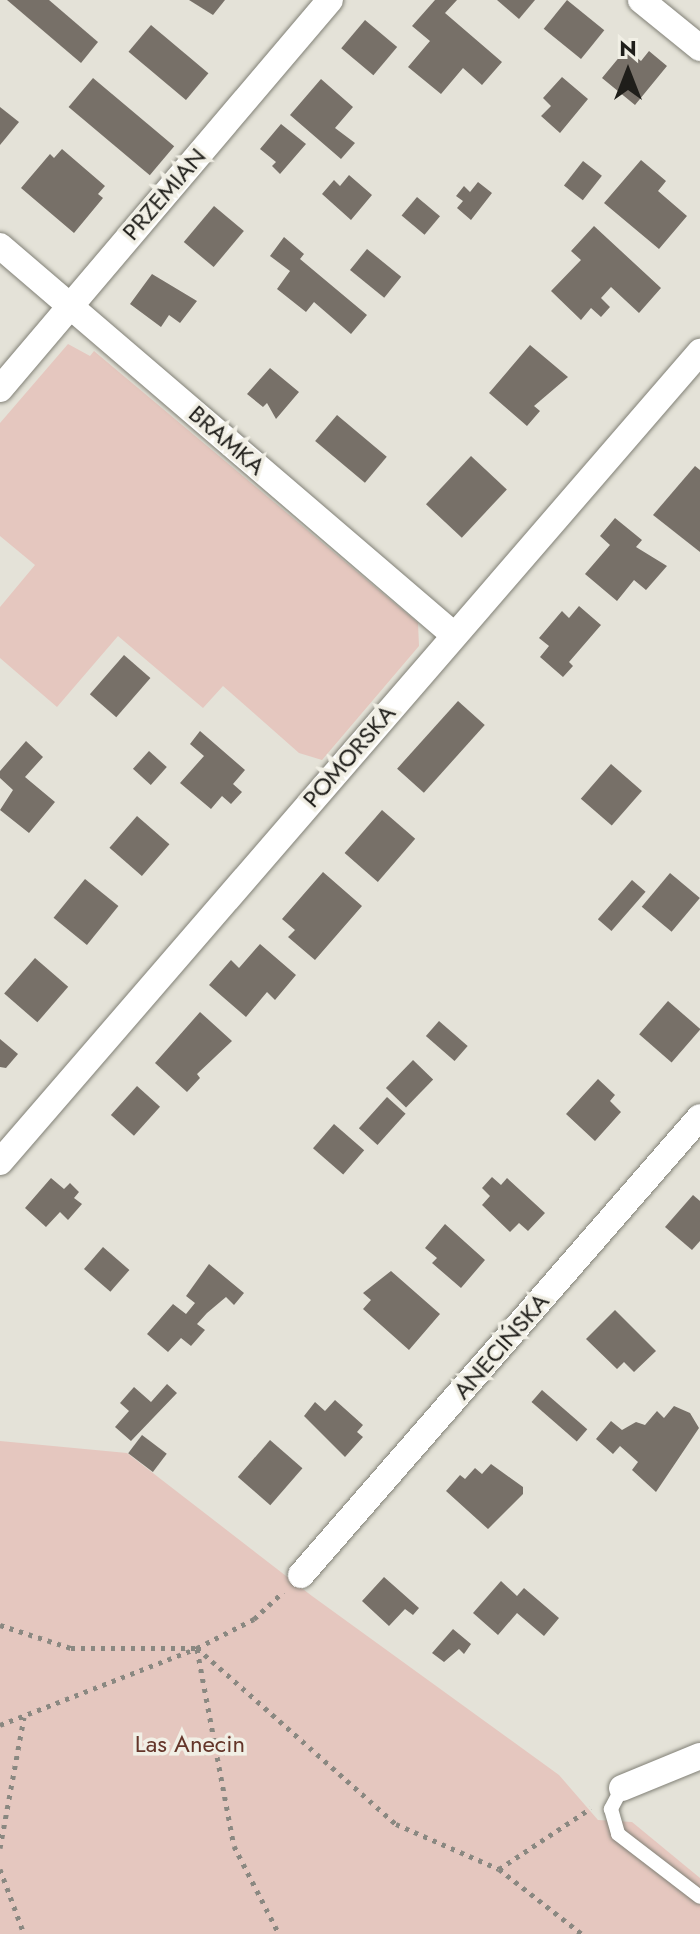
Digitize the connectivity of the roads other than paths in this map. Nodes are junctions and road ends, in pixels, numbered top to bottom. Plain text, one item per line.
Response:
1 (330, 0) edge
2 (641, 0) edge
3 (700, 48) edge
4 (0, 246) edge
5 (69, 305) junction
6 (700, 352) edge
7 (0, 389) edge
8 (454, 635) junction
9 (700, 1117) edge
10 (0, 1162) edge
11 (301, 1575) road end
12 (700, 1756) edge
13 (622, 1788) joint
14 (700, 1897) edge

1 - 5 street, PRZEMIAN
2 - 3 street
4 - 5 street, BRAMKA
5 - 7 street, PRZEMIAN
5 - 8 street, BRAMKA
6 - 8 street, POMORSKA
8 - 10 street, POMORSKA
9 - 11 street, ANECIŃSKA
12 - 13 street
13 - 14 lane

